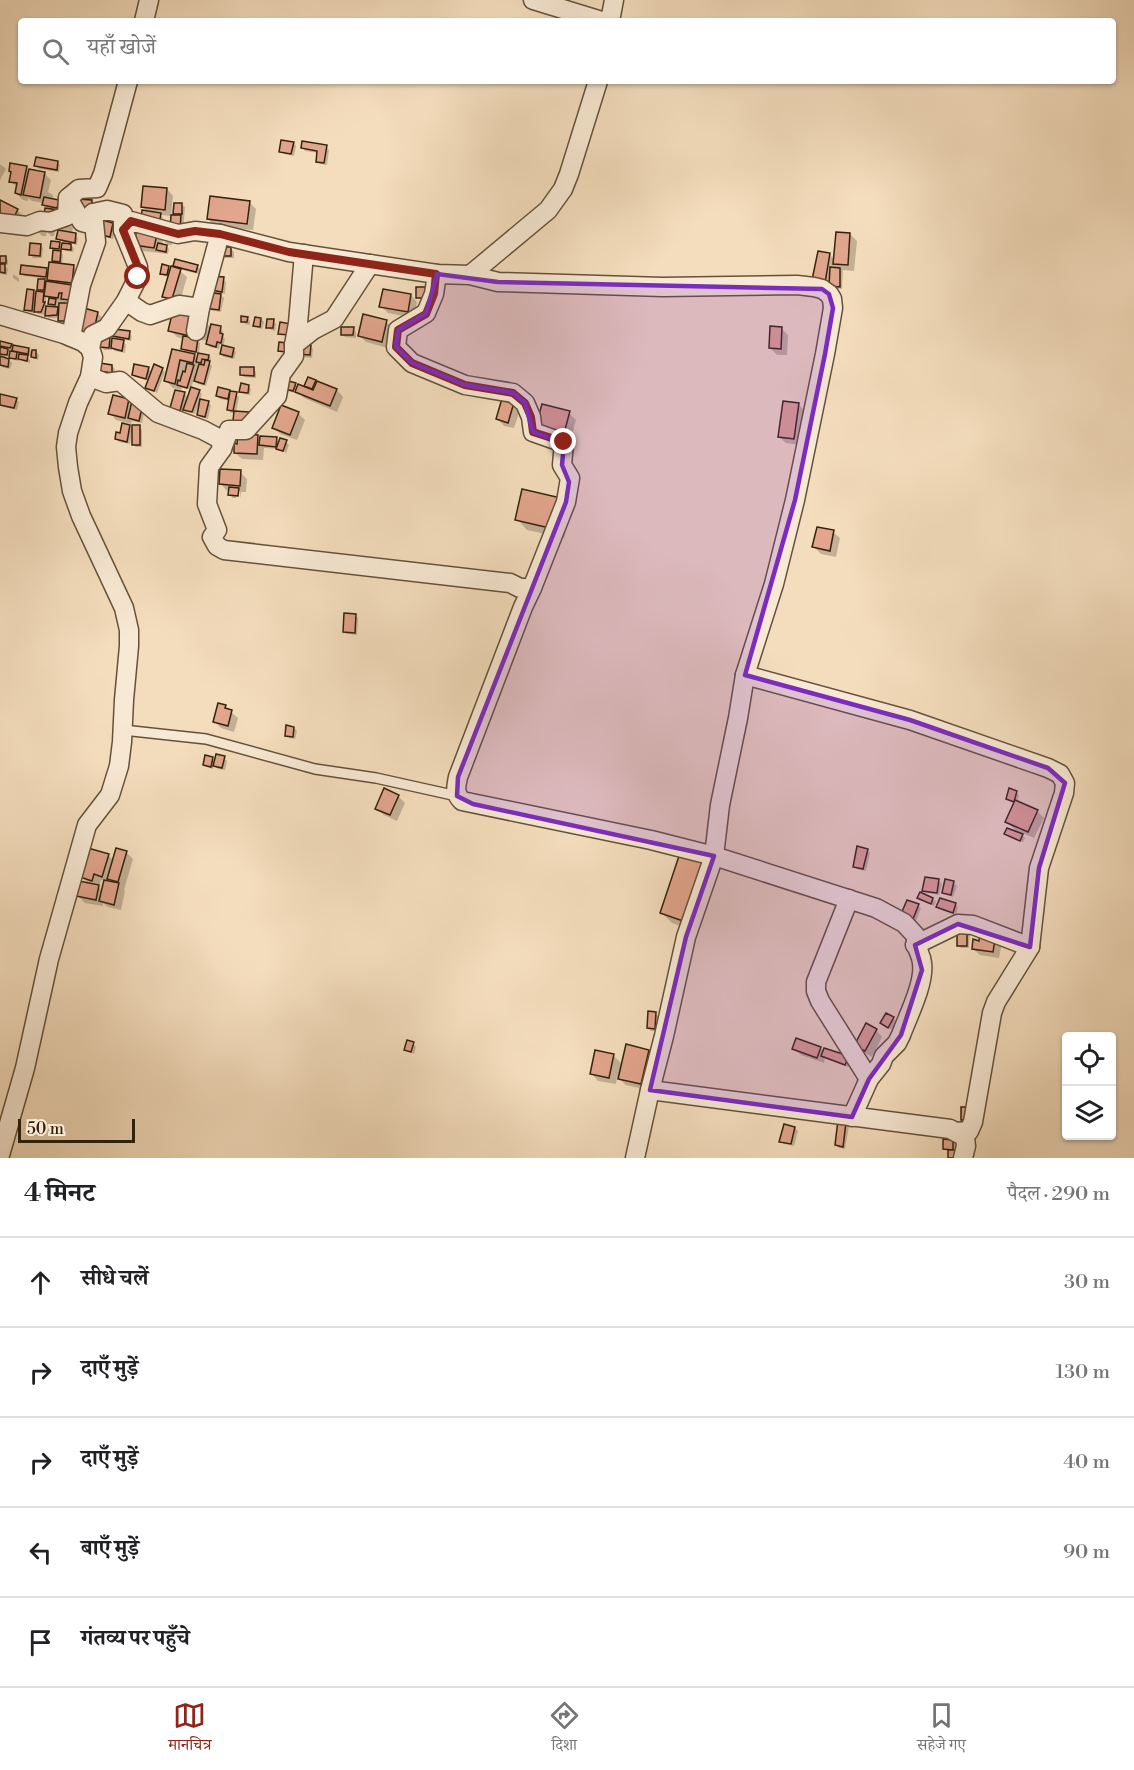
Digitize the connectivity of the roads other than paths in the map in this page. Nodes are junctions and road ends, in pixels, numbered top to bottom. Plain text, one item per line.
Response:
1 (149, 0) edge
2 (533, 0) edge
3 (614, 0) edge
4 (145, 18) edge
5 (592, 18) edge
6 (611, 18) edge
7 (127, 84) edge
8 (597, 84) edge
9 (68, 198) junction
10 (93, 213) junction
11 (0, 222) edge
12 (123, 230) junction
13 (220, 234) junction
14 (303, 254) junction
15 (370, 264) junction
16 (436, 274) junction
17 (484, 279) junction
18 (126, 301) junction
19 (200, 308) junction
20 (0, 315) edge
21 (196, 331) dead end
22 (71, 336) junction
23 (294, 345) junction
24 (90, 348) junction
25 (90, 377) junction
26 (222, 449) junction
27 (532, 588) junction
28 (744, 675) junction
29 (123, 730) junction
30 (457, 796) junction
31 (714, 856) junction
32 (849, 899) junction
33 (915, 945) junction
34 (1030, 947) junction
35 (868, 1079) junction
36 (650, 1090) junction
37 (8, 1095) edge
38 (852, 1117) junction
39 (956, 1132) junction
40 (0, 1155) edge
41 (635, 1158) edge
42 (963, 1158) edge

1 - 4 street
2 - 5 street
3 - 6 street
7 - 9 street
8 - 17 street
9 - 10 street
9 - 11 street
10 - 12 street
10 - 22 street
12 - 13 street
12 - 18 street
13 - 14 street
13 - 19 street
14 - 15 street
14 - 23 street
15 - 16 street
15 - 23 street
16 - 17 street
16 - 27 street
17 - 28 street
18 - 19 street
18 - 24 street
19 - 21 street
20 - 22 street
22 - 24 street
23 - 26 street
24 - 25 street
25 - 26 street
25 - 29 street
26 - 27 street
27 - 30 street
28 - 31 street
28 - 34 street
29 - 30 lane
29 - 37 street
30 - 31 street
31 - 32 street
31 - 36 street
32 - 33 street
32 - 35 street
33 - 34 street
33 - 35 street
34 - 39 street
35 - 38 street
36 - 38 street
36 - 41 street
37 - 40 street
38 - 39 street
39 - 42 street

